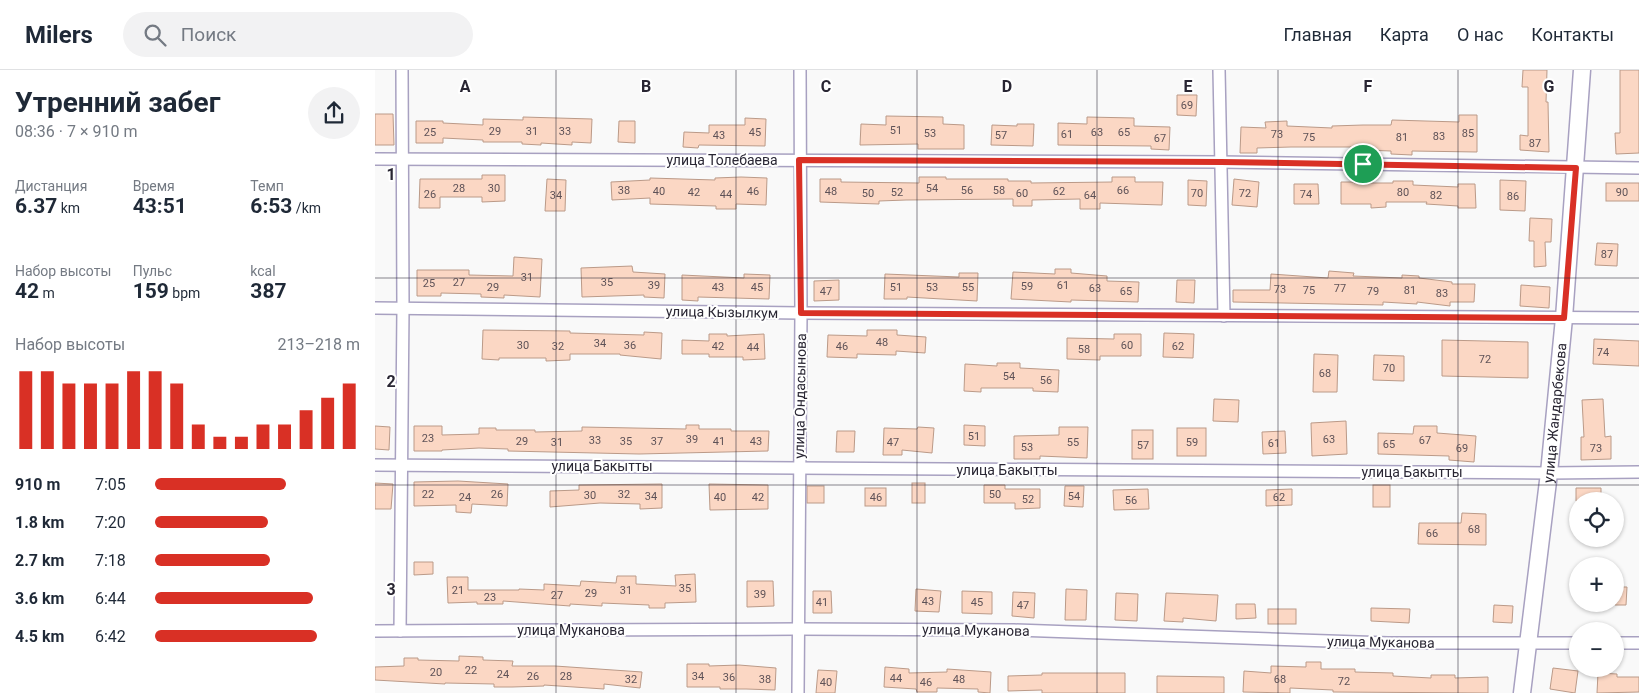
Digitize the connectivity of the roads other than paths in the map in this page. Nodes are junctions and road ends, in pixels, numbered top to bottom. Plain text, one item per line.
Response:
1 (402, 70) edge
2 (800, 70) edge
3 (1219, 70) edge
4 (1582, 70) edge
5 (375, 159) edge
6 (402, 159) junction
7 (799, 160) junction
8 (1221, 162) junction
9 (1576, 168) junction
10 (1639, 168) edge
11 (375, 308) edge
12 (403, 308) junction
13 (801, 313) junction
14 (1224, 316) junction
15 (1564, 318) junction
16 (1639, 318) edge
17 (375, 465) edge
18 (401, 465) junction
19 (799, 468) junction
20 (1639, 472) edge
21 (1549, 473) junction
22 (798, 629) junction
23 (375, 631) edge
24 (400, 631) junction
25 (1569, 643) edge
26 (1624, 643) edge
27 (1639, 643) edge
28 (1528, 644) junction
29 (798, 693) edge
30 (1522, 693) edge

1 - 6 street
2 - 7 street, улица Ондасынова
3 - 8 street
4 - 9 street, улица Жандарбекова
5 - 6 street, улица Толебаева
6 - 7 street, улица Толебаева
6 - 12 street
7 - 8 street, улица Толебаева
7 - 13 street, улица Ондасынова
8 - 9 street, улица Толебаева
8 - 14 street
9 - 10 street, улица Толебаева
9 - 15 street, улица Жандарбекова
11 - 12 street, улица Кызылкум
12 - 13 street, улица Кызылкум
12 - 18 street
13 - 14 street, улица Кызылкум
13 - 19 street, улица Ондасынова
14 - 15 street, улица Кызылкум
15 - 16 street, улица Кызылкум
15 - 21 street, улица Жандарбекова
17 - 18 street, улица Бакытты
18 - 19 street, улица Бакытты
18 - 24 street
19 - 21 street, улица Бакытты
19 - 22 street, улица Ондасынова
20 - 21 street, улица Бакытты
21 - 28 street, улица Жандарбекова
22 - 24 street, улица Муканова
22 - 28 street, улица Муканова
22 - 29 street, улица Ондасынова
23 - 24 street, улица Муканова
25 - 28 street, улица Муканова
26 - 27 street
28 - 30 street, улица Жандарбекова

